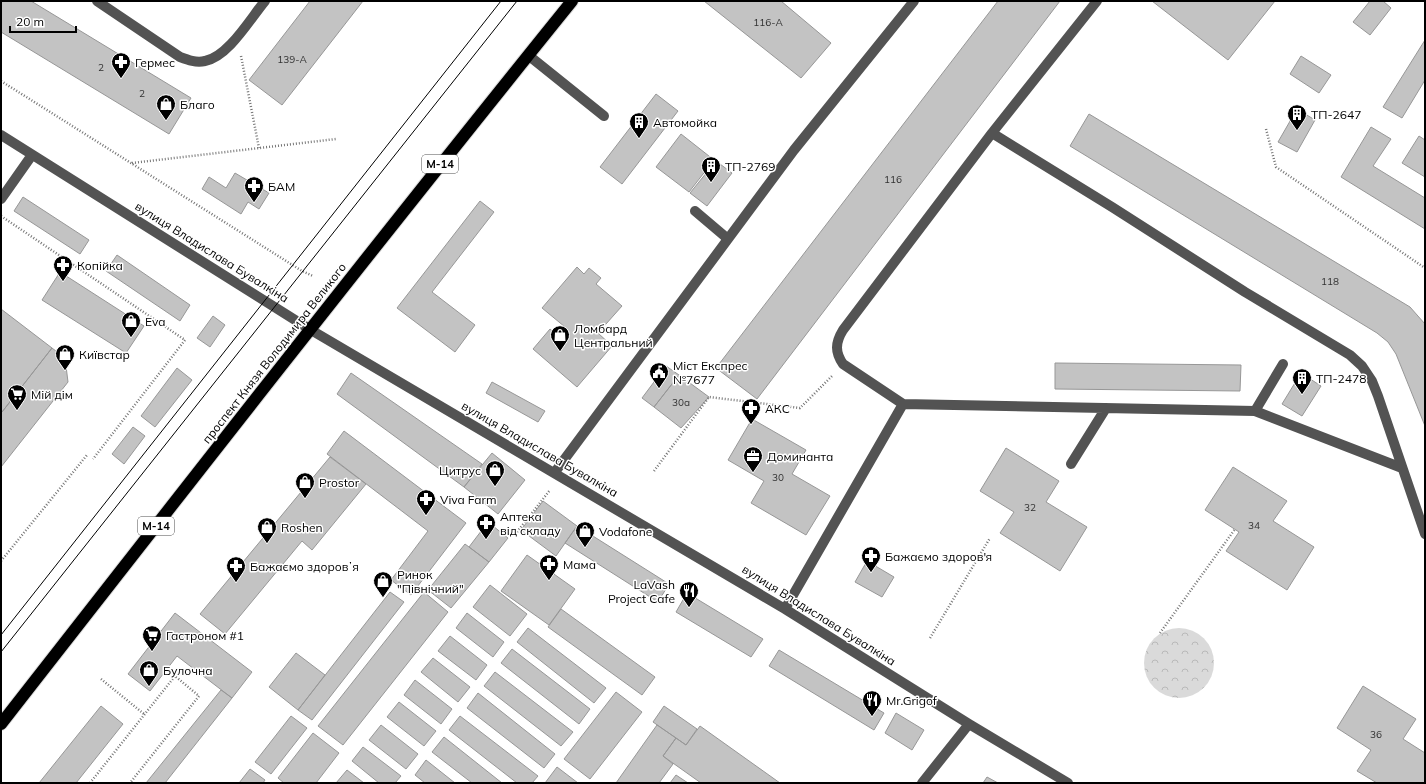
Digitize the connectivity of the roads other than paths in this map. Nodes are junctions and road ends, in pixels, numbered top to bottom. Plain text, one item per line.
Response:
1 (97, 1) edge
2 (265, 1) edge
3 (572, 1) edge
4 (914, 1) edge
5 (1098, 1) edge
6 (528, 55) junction
7 (604, 116) dead end
8 (992, 134) junction
9 (1, 135) edge
10 (32, 155) junction
11 (1, 199) edge
12 (695, 211) dead end
13 (728, 239) junction
14 (311, 330) junction
15 (1283, 364) dead end
16 (903, 404) junction
17 (1106, 408) junction
18 (1255, 411) junction
19 (1071, 464) dead end
20 (1402, 468) junction
21 (555, 472) junction
22 (1425, 534) edge
23 (785, 609) junction
24 (1, 724) edge
25 (969, 724) junction
26 (922, 783) edge
27 (1068, 783) edge

1 - 2 street
3 - 6 highway, проспект Князя Володимира Великого / М-14
4 - 13 street
5 - 8 street
6 - 7 street
6 - 14 highway, проспект Князя Володимира Великого / М-14
8 - 16 street
8 - 20 street
9 - 10 street, вулиця Владислава Бувалкіна
10 - 11 street
10 - 14 street, вулиця Владислава Бувалкіна
12 - 13 street
13 - 21 street
14 - 21 street, вулиця Владислава Бувалкіна
14 - 24 highway, проспект Князя Володимира Великого / М-14
15 - 18 street
16 - 17 street
16 - 23 street
17 - 18 street
17 - 19 street
18 - 20 street
20 - 22 street
21 - 23 street, вулиця Владислава Бувалкіна
23 - 25 street, вулиця Владислава Бувалкіна
25 - 26 street
25 - 27 street, вулиця Владислава Бувалкіна

